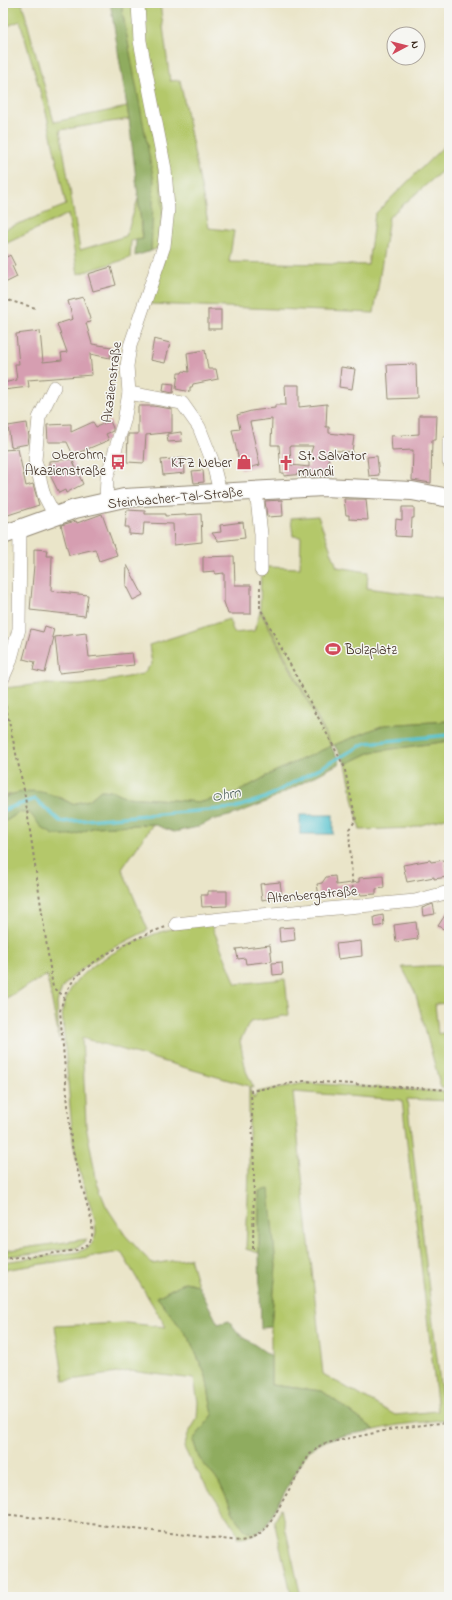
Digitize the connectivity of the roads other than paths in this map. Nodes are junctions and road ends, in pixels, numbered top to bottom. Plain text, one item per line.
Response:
1 (138, 3) edge
2 (54, 387) dead end
3 (129, 394) junction
4 (449, 442) edge
5 (449, 462) edge
6 (256, 491) junction
7 (220, 492) junction
8 (449, 498) edge
9 (106, 501) junction
10 (55, 516) junction
11 (20, 529) junction
12 (3, 535) edge
13 (261, 570) road end
14 (3, 678) edge
15 (449, 892) edge
16 (176, 924) road end

1 - 3 street, Akazienstraße
2 - 10 street
3 - 7 street
3 - 9 street, Akazienstraße
4 - 5 street
6 - 7 main road, Steinbacher-Tal-Straße
6 - 8 main road, Steinbacher-Tal-Straße
6 - 13 street, Steinbacher-Tal-Straße
7 - 9 main road, Steinbacher-Tal-Straße
9 - 10 main road, Steinbacher-Tal-Straße
10 - 11 main road, Steinbacher-Tal-Straße
11 - 12 main road, Steinbacher-Tal-Straße
11 - 14 street
15 - 16 street, Altenbergstraße

